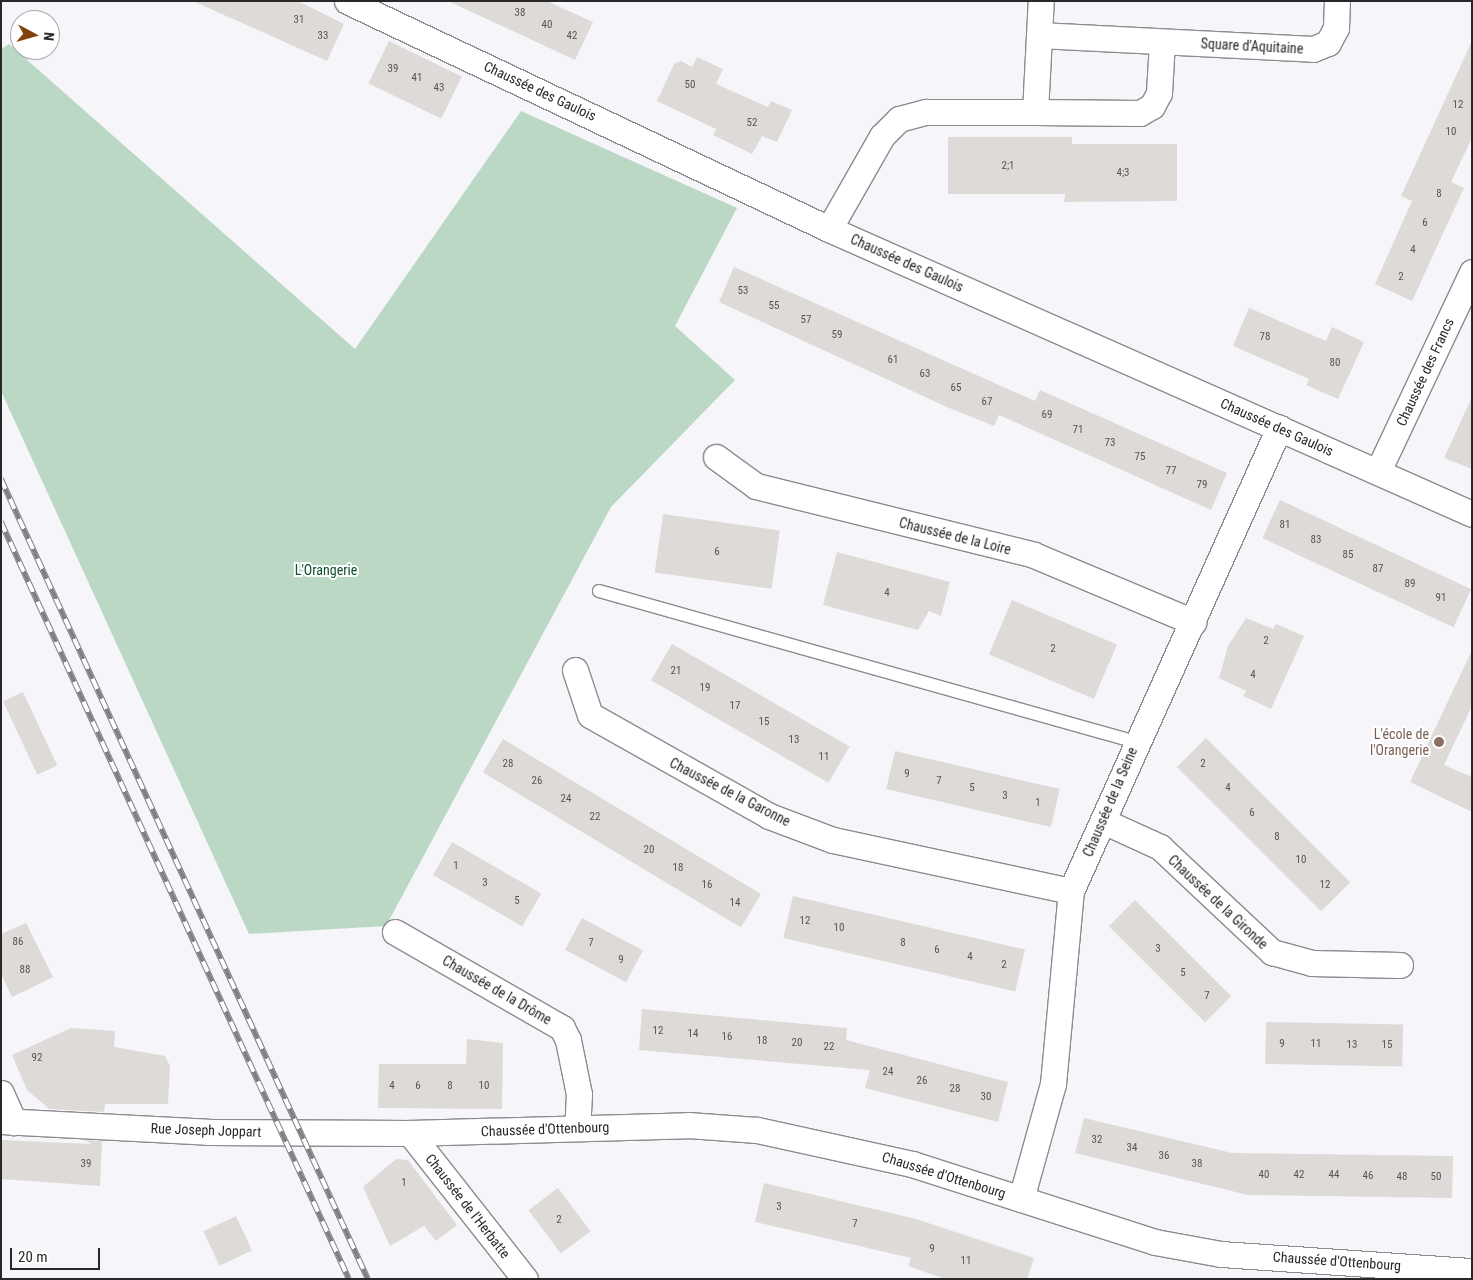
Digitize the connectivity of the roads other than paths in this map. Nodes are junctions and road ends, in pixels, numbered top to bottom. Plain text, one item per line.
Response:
1 (347, 1) edge
2 (1040, 1) edge
3 (1337, 1) edge
4 (1039, 35) junction
5 (1162, 42) junction
6 (1035, 112) junction
7 (828, 229) junction
8 (1472, 272) edge
9 (1278, 428) junction
10 (716, 457) dead end
11 (1378, 471) junction
12 (1472, 514) edge
13 (598, 591) dead end
14 (1193, 622) junction
15 (575, 670) dead end
16 (1136, 742) junction
17 (1102, 821) junction
18 (1071, 891) junction
19 (395, 932) dead end
20 (1400, 965) dead end
21 (1, 1093) edge
22 (8, 1121) edge
23 (577, 1128) junction
24 (410, 1134) junction
25 (1021, 1199) junction
26 (1472, 1271) edge
27 (524, 1279) edge

1 - 7 street, Chaussée des Gaulois
2 - 4 street
3 - 5 street, Square d'Aquitaine
4 - 5 street, Square d'Aquitaine
4 - 6 street
5 - 6 street
6 - 7 street
7 - 9 street, Chaussée des Gaulois
8 - 11 street, Chaussée des Francs
9 - 11 street, Chaussée des Gaulois
9 - 14 street, Chaussée de la Seine
10 - 14 street, Chaussée de la Loire
11 - 12 street, Chaussée des Gaulois
13 - 16 lane
14 - 16 street, Chaussée de la Seine
15 - 18 street, Chaussée de la Garonne
16 - 17 street, Chaussée de la Seine
17 - 18 street, Chaussée de la Seine
17 - 20 street, Chaussée de la Gironde
18 - 25 street, Chaussée de la Seine
19 - 23 street, Chaussée de la Drôme
21 - 22 street
22 - 24 street, Rue Joseph Joppart
23 - 24 street, Chaussée d'Ottenbourg
23 - 25 street, Chaussée d'Ottenbourg
24 - 27 street, Chaussée de l'Herbatte
25 - 26 street, Chaussée d'Ottenbourg

